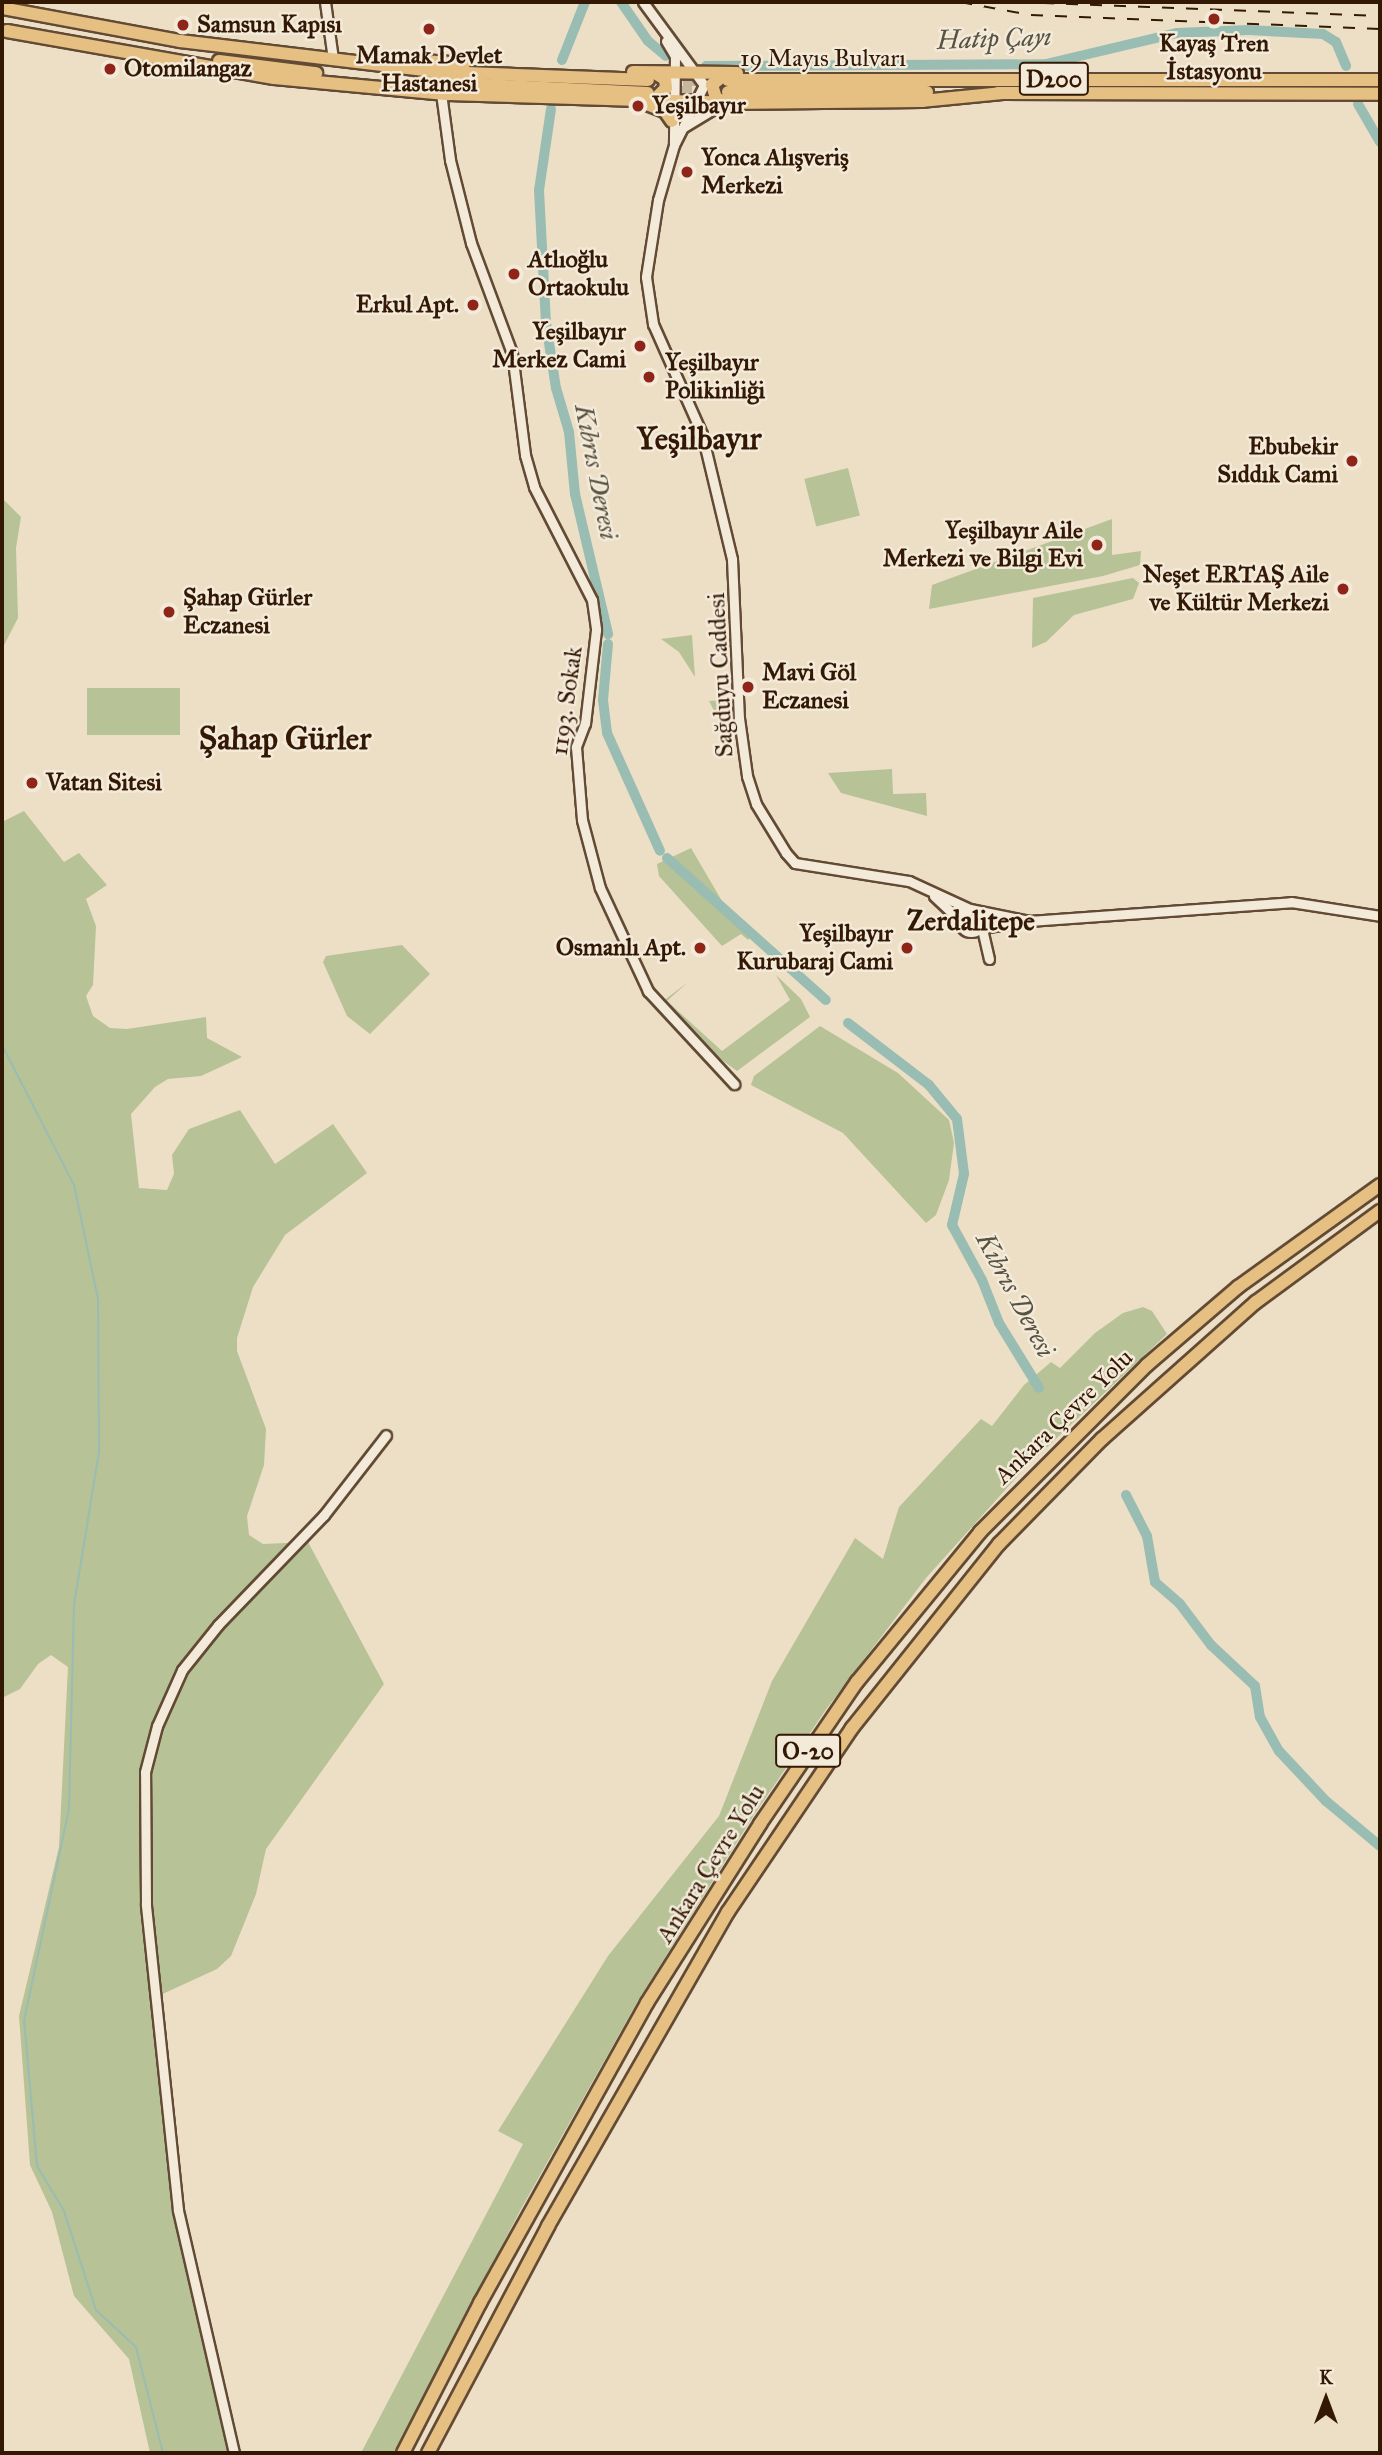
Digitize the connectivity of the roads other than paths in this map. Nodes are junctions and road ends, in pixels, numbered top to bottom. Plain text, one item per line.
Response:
1 (326, 2) edge
2 (643, 2) edge
3 (2, 8) edge
4 (653, 16) junction
5 (4, 28) edge
6 (675, 56) junction
7 (332, 59) junction
8 (673, 72) junction
9 (698, 72) junction
10 (1380, 74) edge
11 (1353, 80) junction
12 (1380, 80) edge
13 (647, 87) junction
14 (727, 87) junction
15 (441, 93) junction
16 (1380, 94) edge
17 (673, 102) junction
18 (699, 102) junction
19 (678, 125) junction
20 (931, 892) junction
21 (970, 909) junction
22 (1380, 916) edge
23 (960, 920) junction
24 (1029, 921) junction
25 (982, 928) junction
26 (970, 933) junction
27 (734, 1084) dead end
28 (1380, 1185) edge
29 (1380, 1210) edge
30 (386, 1435) dead end
31 (234, 2453) edge
32 (404, 2453) edge
33 (428, 2453) edge

1 - 7 street
2 - 4 street
3 - 7 highway
4 - 6 street
4 - 9 street
5 - 13 highway
5 - 15 highway
6 - 8 street, Sağduyu Caddesi
6 - 13 street
7 - 13 highway
8 - 9 highway
8 - 13 highway
8 - 17 street, Sağduyu Caddesi
9 - 14 highway
9 - 18 street
10 - 11 highway
11 - 12 highway, D200
11 - 14 highway, D200
13 - 15 highway
13 - 17 highway
13 - 19 highway
14 - 16 highway, D200
14 - 18 highway
14 - 19 street
15 - 27 street, 1193. Sokak
17 - 18 highway
17 - 19 street, Sağduyu Caddesi
18 - 19 street
19 - 20 street, Sağduyu Caddesi
20 - 21 street, Sağduyu Caddesi
20 - 23 street
21 - 23 street
21 - 24 street, Sağduyu Caddesi
21 - 25 street
22 - 24 street, Sağduyu Caddesi
23 - 26 street
24 - 25 street
25 - 26 street
25 - 26 street
28 - 32 highway, Ankara Çevre Yolu / O-20
29 - 33 highway, Ankara Çevre Yolu / O-20
30 - 31 street

